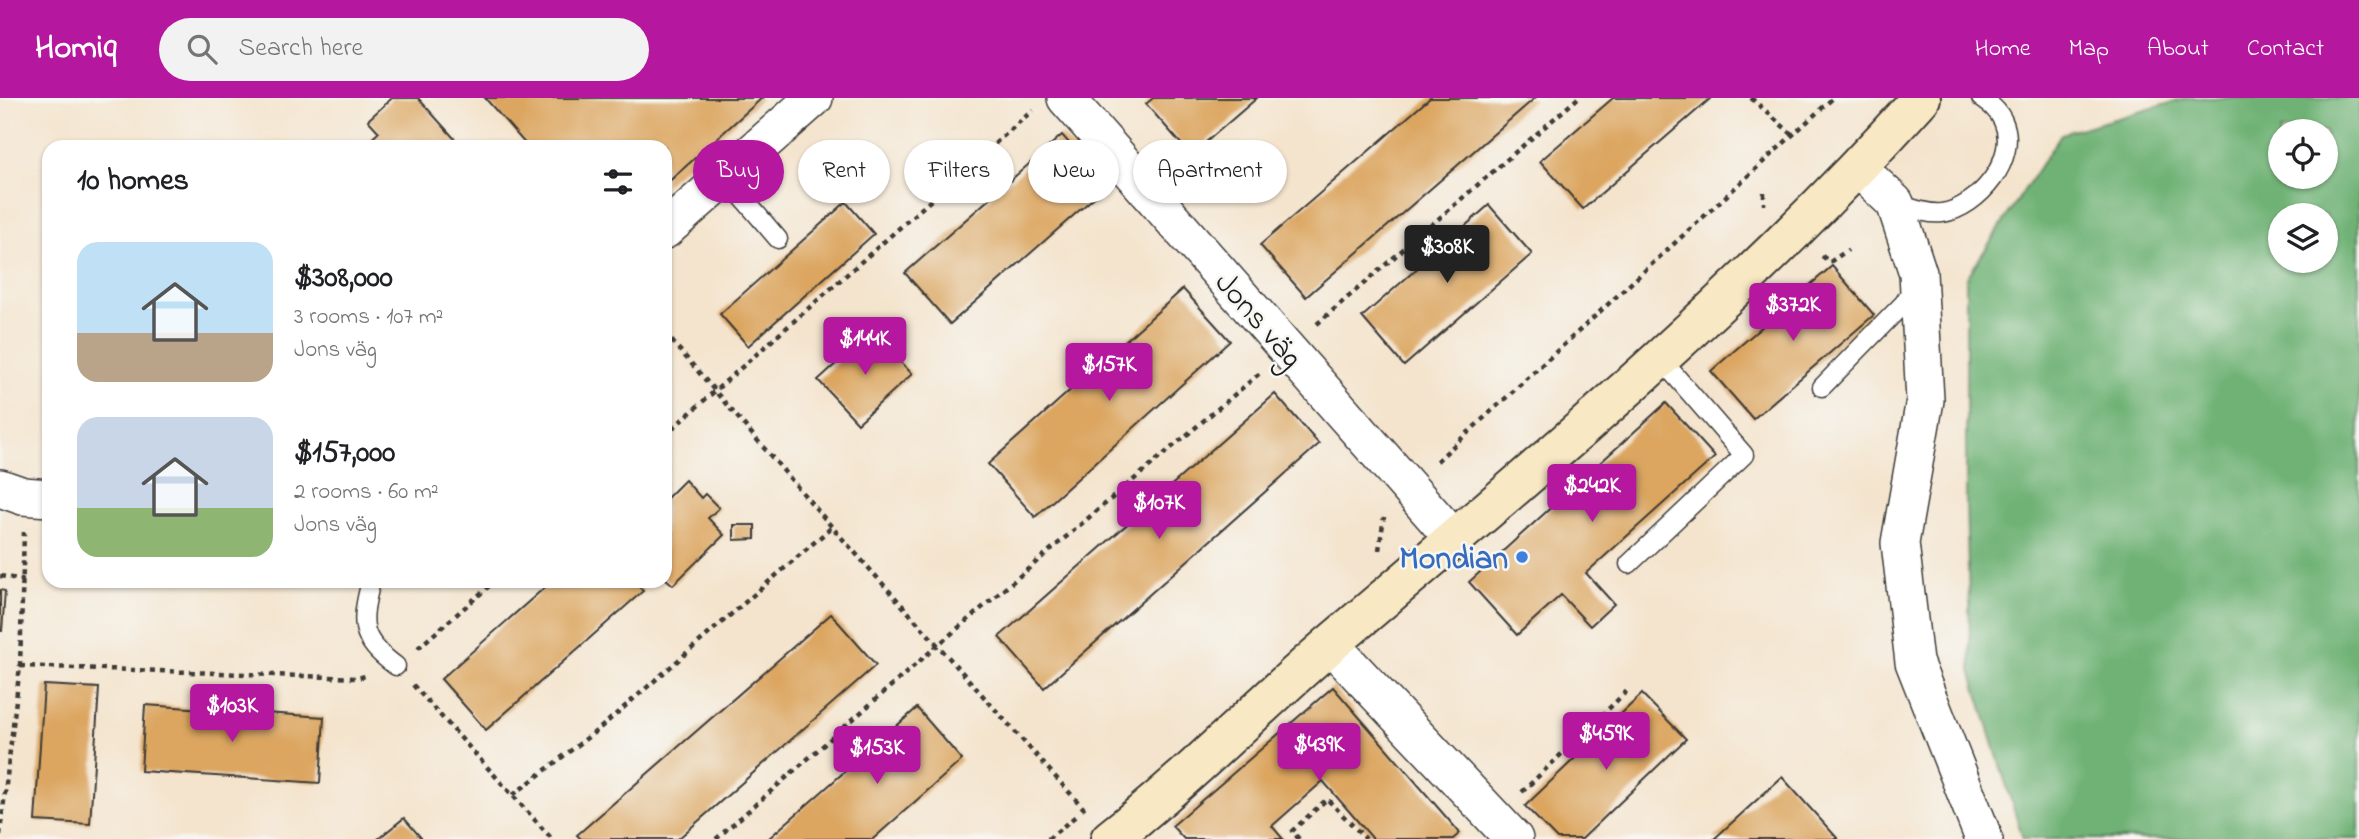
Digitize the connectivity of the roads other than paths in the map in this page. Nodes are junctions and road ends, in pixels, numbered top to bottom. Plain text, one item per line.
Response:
1 (814, 98) edge
2 (1921, 98) edge
3 (1981, 98) edge
4 (1051, 103) edge
5 (767, 140) edge
6 (1858, 168) junction
7 (696, 203) edge
8 (747, 203) edge
9 (1895, 203) junction
10 (672, 224) edge
11 (778, 239) dead end
12 (1919, 280) junction
13 (1659, 357) junction
14 (1822, 387) dead end
15 (1454, 539) junction
16 (1629, 564) dead end
17 (370, 588) edge
18 (1330, 644) junction
19 (396, 666) road end
20 (1116, 831) edge
21 (1501, 831) edge
22 (1984, 839) edge

1 - 5 street
2 - 6 street
3 - 9 lane
4 - 15 street, Jons väg
6 - 9 street
6 - 13 street
7 - 10 street
8 - 11 lane
9 - 12 street
12 - 14 lane
12 - 22 street
13 - 15 street
13 - 16 lane
15 - 18 street
17 - 19 lane
18 - 20 street
18 - 21 street

